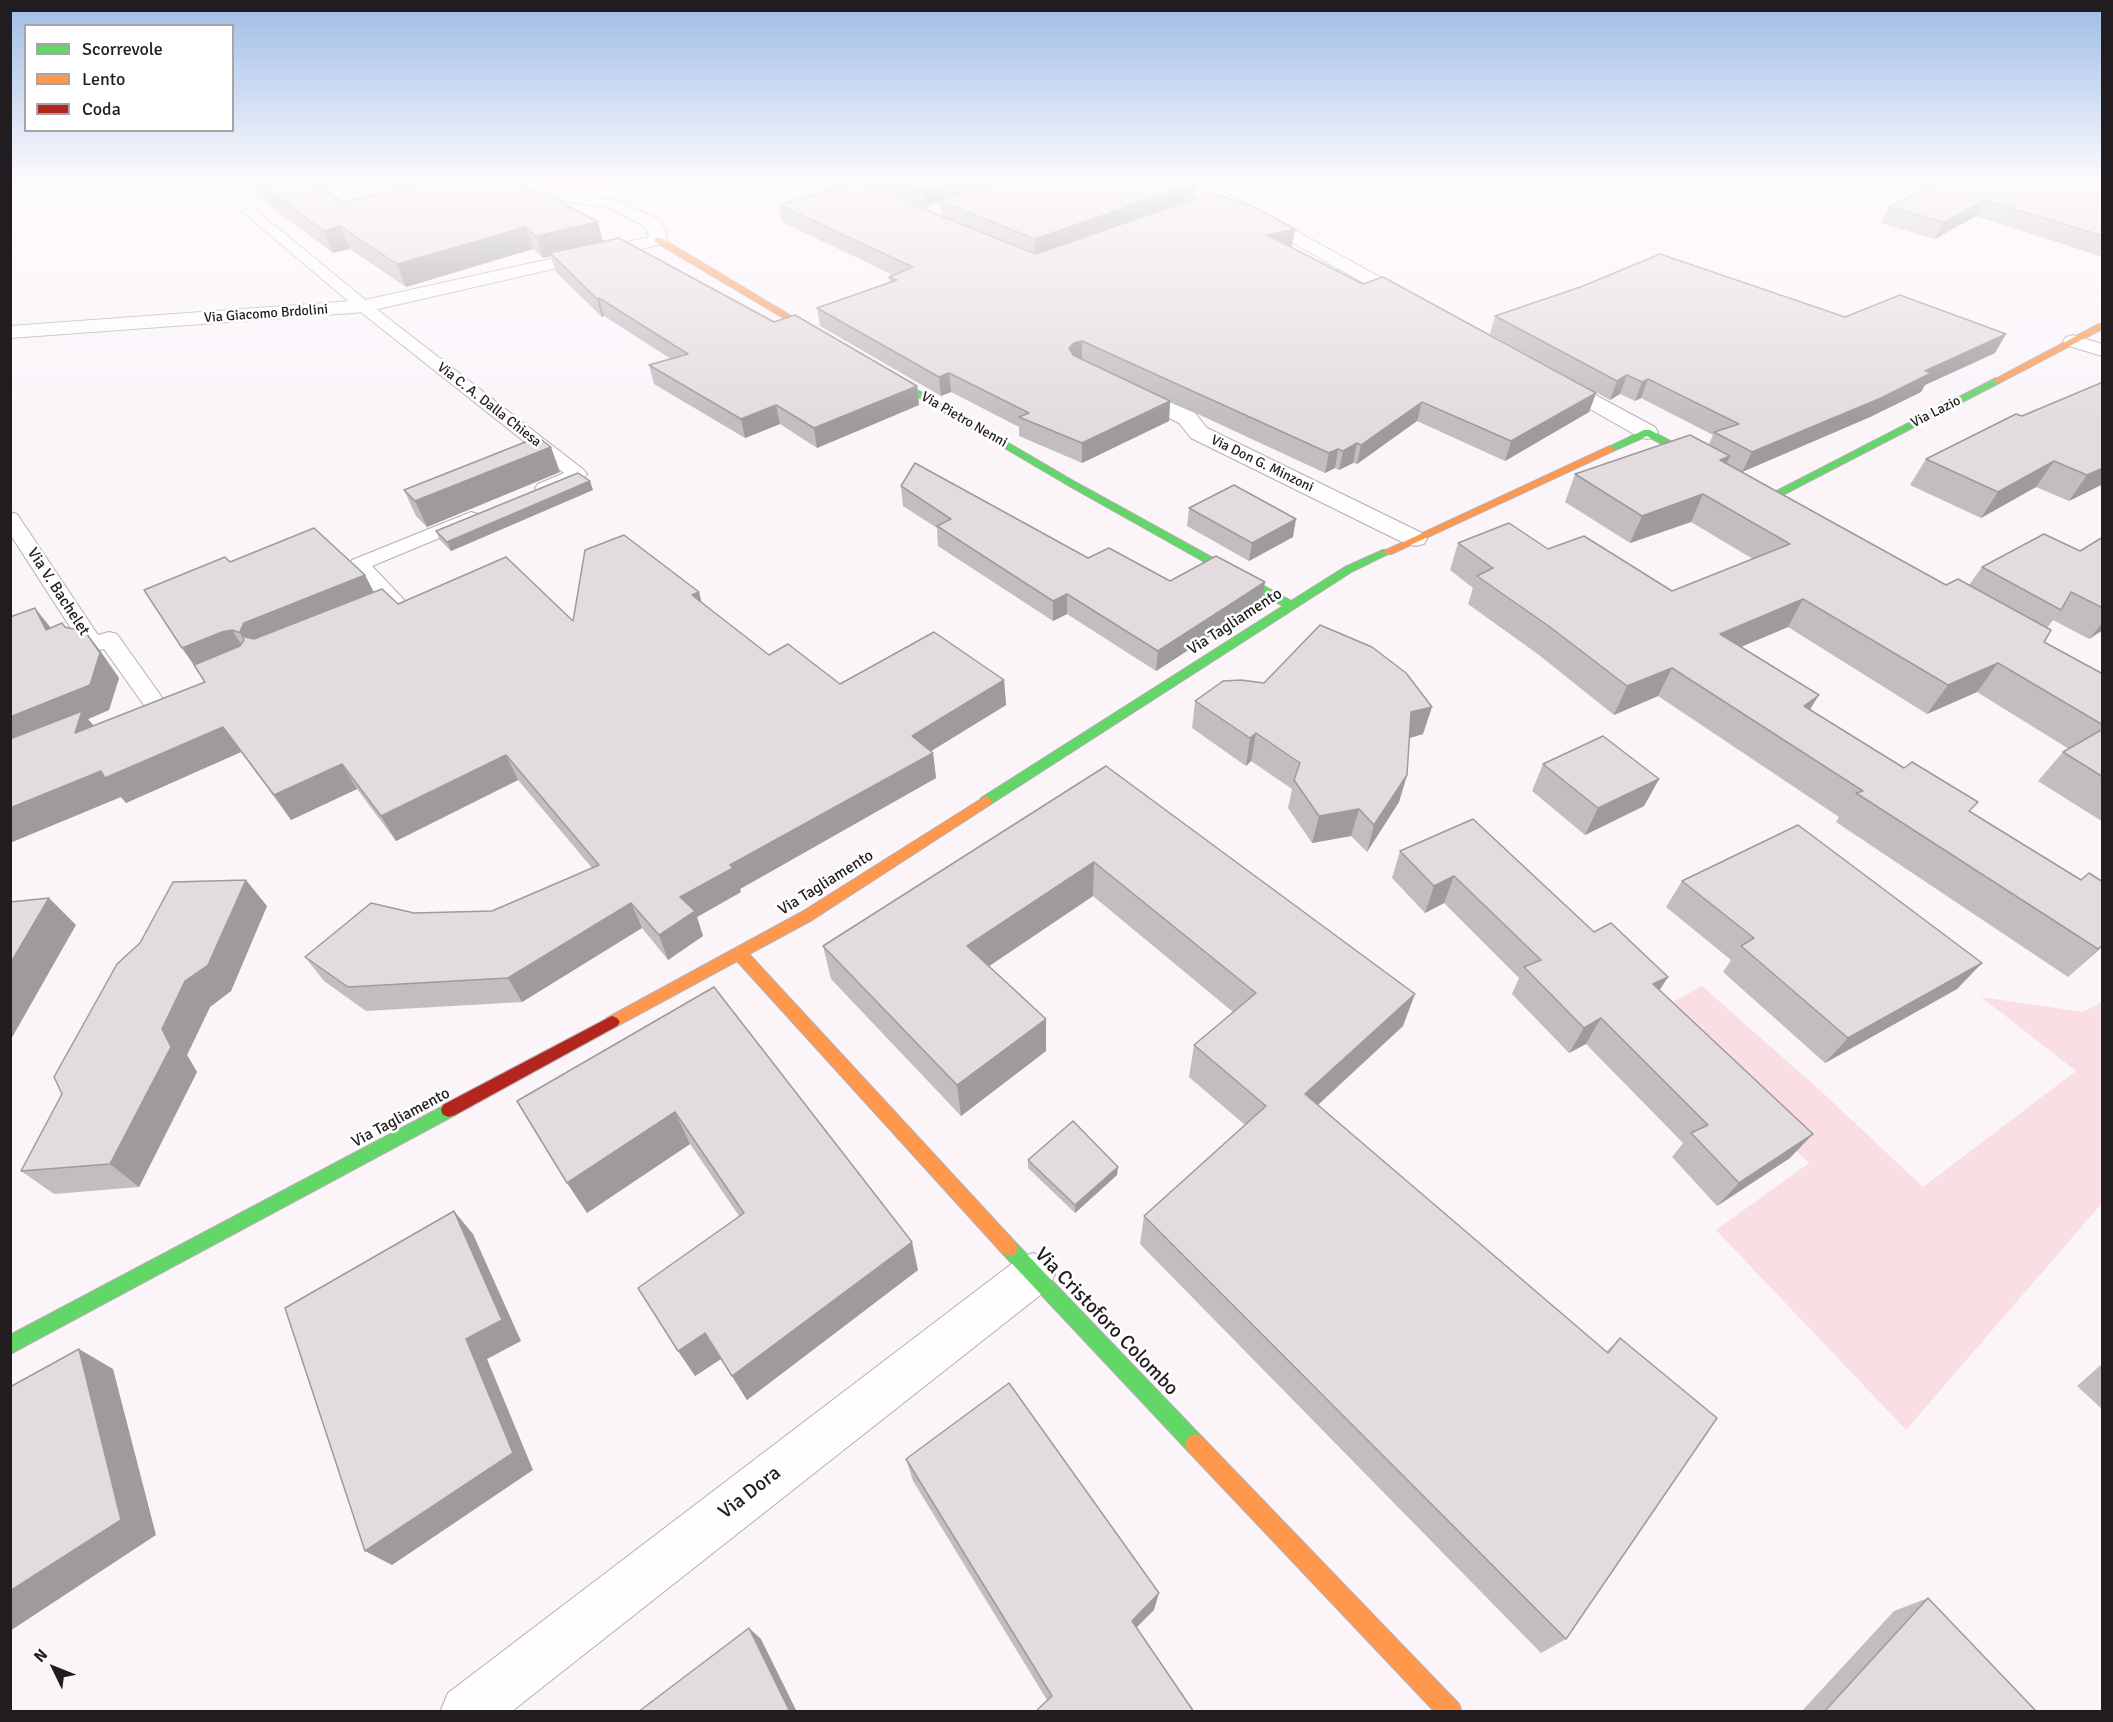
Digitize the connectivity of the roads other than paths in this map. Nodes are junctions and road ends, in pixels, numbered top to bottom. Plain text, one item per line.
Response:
1 (308, 259) edge
2 (572, 259) edge
3 (691, 259) edge
4 (1333, 259) edge
5 (365, 306) junction
6 (1424, 310) edge
7 (2103, 326) edge
8 (10, 332) edge
9 (2073, 341) junction
10 (842, 348) edge
11 (2103, 350) edge
12 (862, 360) edge
13 (1538, 372) edge
14 (1113, 383) edge
15 (1647, 432) junction
16 (533, 492) edge
17 (490, 510) edge
18 (10, 518) edge
19 (1415, 539) junction
20 (1291, 606) junction
21 (354, 620) edge
22 (132, 712) edge
23 (739, 953) junction
24 (1033, 1274) junction
25 (10, 1345) edge
26 (467, 1712) edge
27 (1450, 1712) edge

1 - 5 lane, Via C. A. Dalla Chiesa
2 - 5 street, Via Giacomo Brdolini
3 - 10 main road
4 - 6 street
5 - 8 street, Via Giacomo Brdolini
5 - 16 lane, Via C. A. Dalla Chiesa
7 - 9 main road, Via Lazio
9 - 11 street
9 - 15 main road, Via Lazio
12 - 20 main road, Via Pietro Nenni
13 - 15 street
14 - 19 street, Via Don G. Minzoni
15 - 19 main road, Via Tagliamento
17 - 21 lane
18 - 22 lane, Via V. Bachelet
19 - 20 main road, Via Tagliamento
20 - 23 main road, Via Tagliamento
23 - 24 main road, Via Cristoforo Colombo
23 - 25 main road, Via Tagliamento
24 - 26 street, Via Dora
24 - 27 main road, Via Cristoforo Colombo

